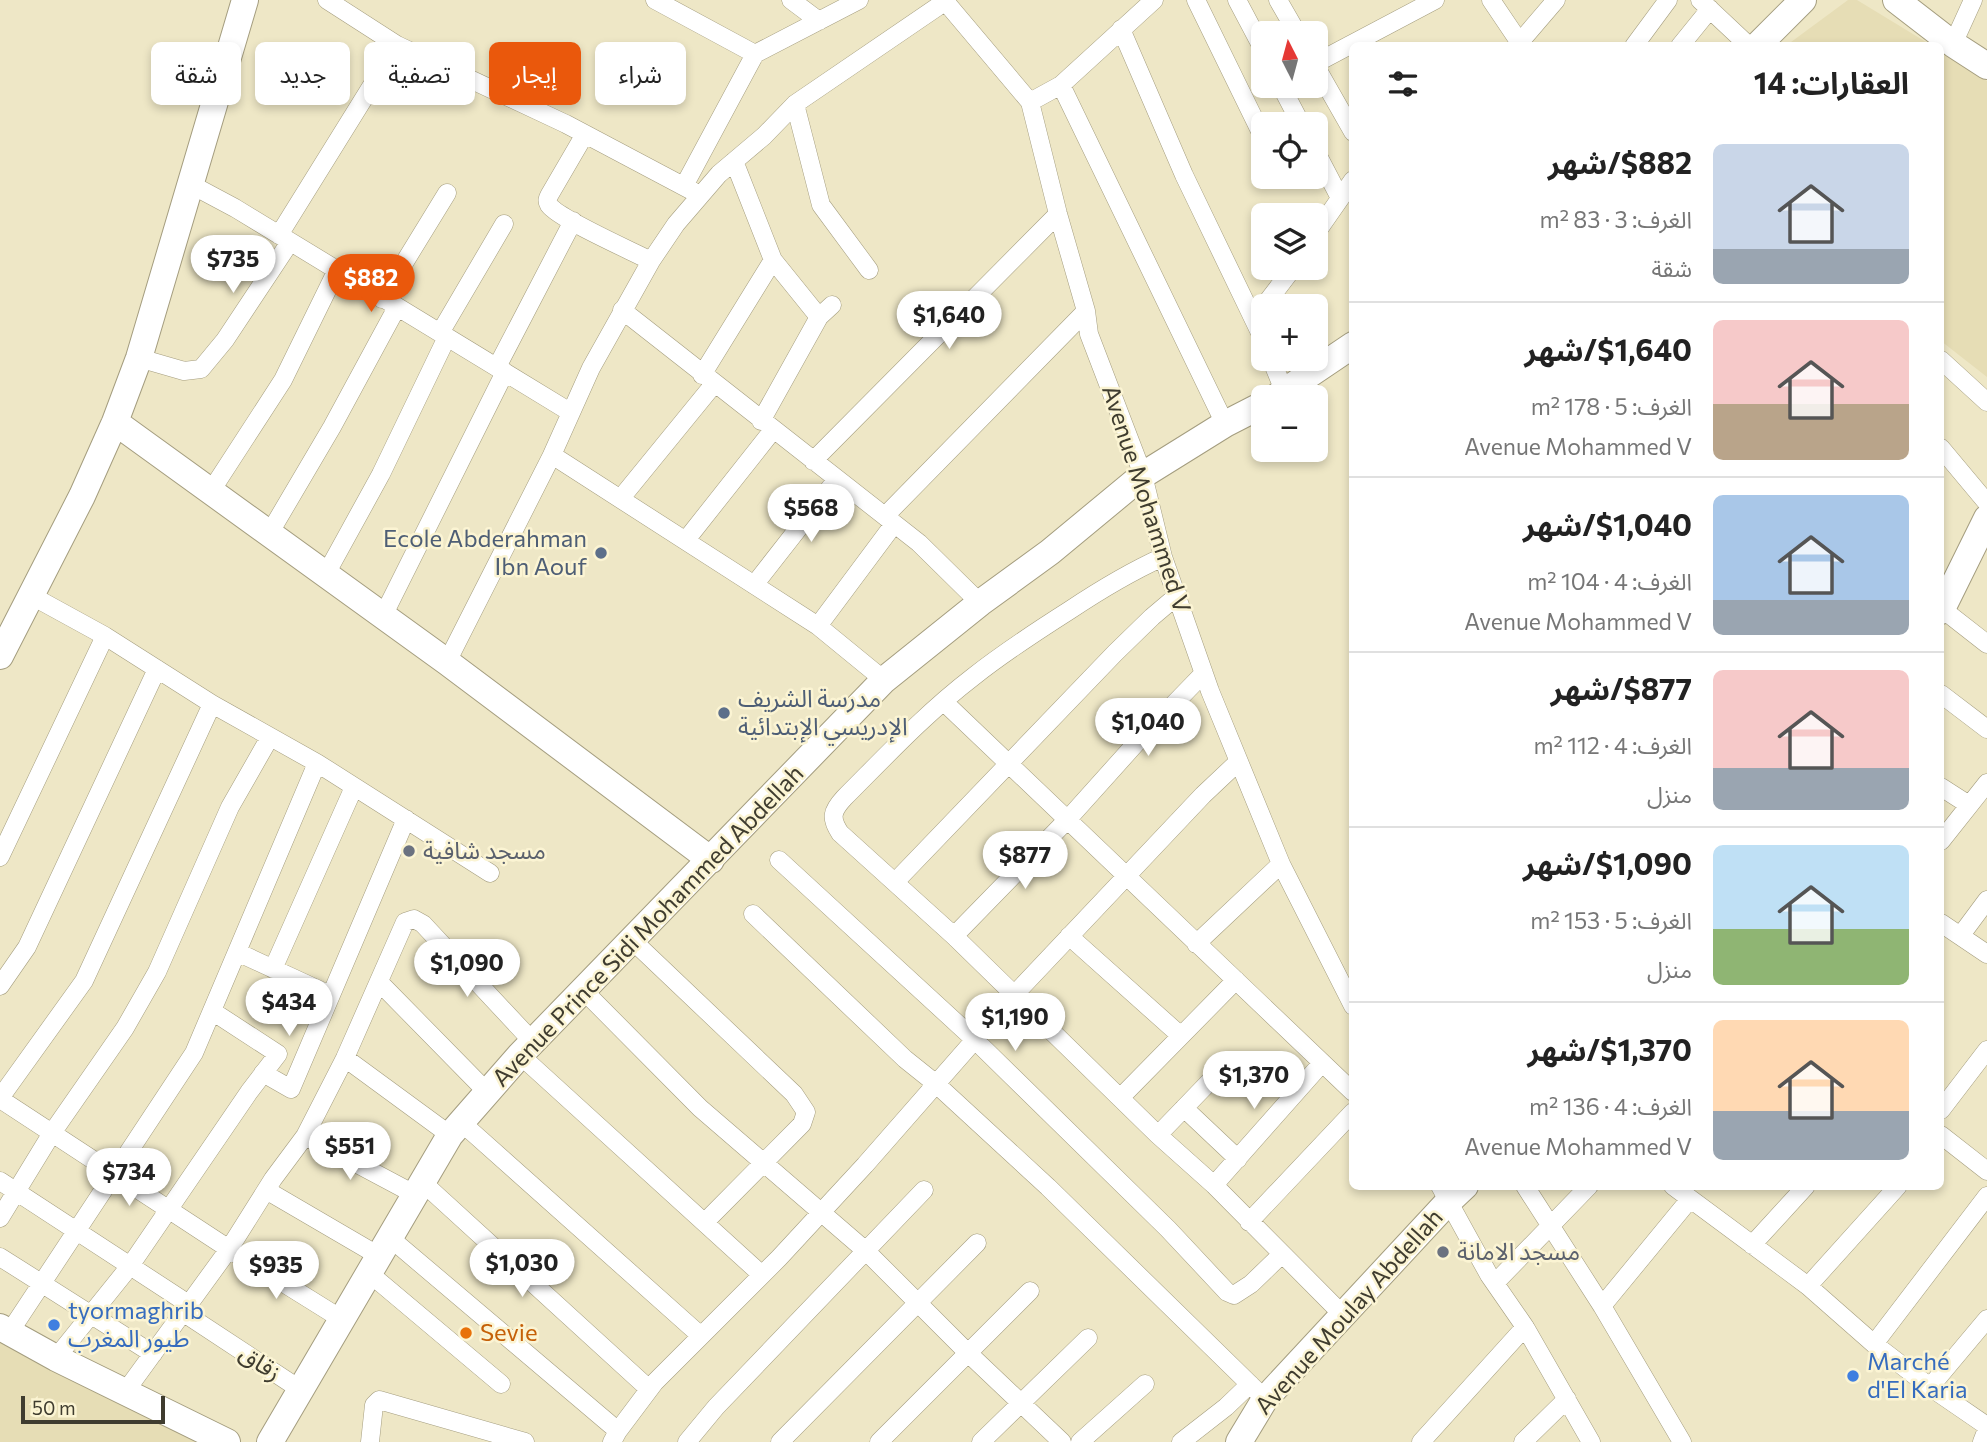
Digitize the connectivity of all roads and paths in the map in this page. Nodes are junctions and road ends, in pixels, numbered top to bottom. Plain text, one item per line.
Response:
1 (245, 0) edge
2 (327, 0) edge
3 (655, 0) edge
4 (790, 0) edge
5 (859, 0) edge
6 (1154, 0) edge
7 (1195, 0) edge
8 (1237, 0) edge
9 (1278, 0) edge
10 (1434, 0) edge
11 (1491, 0) edge
12 (1556, 0) edge
13 (1668, 0) edge
14 (1803, 0) edge
15 (1896, 0) edge
16 (1973, 0) edge
17 (945, 1) edge
18 (1705, 4) edge
19 (819, 21) junction
20 (1290, 21) edge
21 (1251, 26) edge
22 (1121, 29) junction
23 (392, 42) edge
24 (1358, 42) edge
25 (1520, 42) edge
26 (1523, 42) edge
27 (1637, 42) edge
28 (1682, 42) edge
29 (1745, 42) edge
30 (1762, 42) edge
31 (1953, 44) junction
32 (1349, 47) edge
33 (755, 54) junction
34 (1328, 58) edge
35 (1987, 66) edge
36 (475, 82) edge
37 (1061, 85) junction
38 (1328, 87) edge
39 (364, 102) edge
40 (1030, 102) junction
41 (795, 104) junction
42 (1251, 113) edge
43 (1349, 125) edge
44 (585, 134) junction
45 (734, 161) junction
46 (1328, 175) edge
47 (190, 184) junction
48 (1349, 186) edge
49 (692, 190) junction
50 (447, 193) dead end
51 (1340, 198) junction
52 (1058, 214) junction
53 (1328, 216) edge
54 (573, 221) junction
55 (504, 224) dead end
56 (284, 239) junction
57 (772, 260) junction
58 (651, 261) junction
59 (337, 270) junction
60 (869, 270) dead end
61 (1251, 294) edge
62 (389, 303) junction
63 (622, 310) junction
64 (1086, 311) junction
65 (444, 335) junction
66 (1349, 348) edge
67 (139, 358) junction
68 (1944, 363) edge
69 (501, 369) junction
70 (708, 380) junction
71 (1294, 385) edge
72 (1987, 402) edge
73 (1251, 410) edge
74 (570, 412) junction
75 (115, 422) junction
76 (1224, 424) junction
77 (767, 425) junction
78 (1944, 452) edge
79 (552, 455) junction
80 (813, 461) junction
81 (1143, 475) junction
82 (837, 479) junction
83 (211, 491) junction
84 (621, 498) junction
85 (1987, 503) edge
86 (1987, 518) edge
87 (890, 520) junction
88 (270, 534) junction
89 (686, 540) junction
90 (1163, 558) junction
91 (326, 574) junction
92 (754, 585) junction
93 (1178, 595) junction
94 (32, 596) junction
95 (980, 603) junction
96 (1944, 603) edge
97 (1944, 611) edge
98 (383, 616) junction
99 (818, 626) junction
100 (105, 636) junction
101 (1987, 644) edge
102 (0, 656) edge
103 (447, 662) junction
104 (157, 669) junction
105 (1204, 673) junction
106 (884, 680) junction
107 (1944, 696) edge
108 (944, 702) junction
109 (212, 704) junction
110 (1987, 729) edge
111 (270, 737) junction
112 (1238, 762) junction
113 (1009, 763) junction
114 (317, 764) junction
115 (1987, 783) edge
116 (354, 787) junction
117 (1944, 789) edge
118 (1969, 805) junction
119 (1068, 819) junction
120 (406, 820) junction
121 (1944, 837) edge
122 (0, 857) edge
123 (711, 860) junction
124 (779, 860) dead end
125 (1281, 864) junction
126 (490, 873) dead end
127 (1127, 875) junction
128 (897, 881) junction
129 (1987, 900) edge
130 (753, 914) dead end
131 (1944, 925) edge
132 (1961, 935) junction
133 (954, 936) junction
134 (1069, 936) junction
135 (632, 940) junction
136 (1196, 944) junction
137 (237, 952) junction
138 (1987, 954) edge
139 (273, 969) junction
140 (1236, 980) junction
141 (379, 982) junction
142 (0, 986) edge
143 (583, 990) junction
144 (330, 995) junction
145 (1014, 995) junction
146 (1349, 998) edge
147 (212, 1011) junction
148 (1181, 1036) junction
149 (974, 1039) junction
150 (527, 1049) junction
151 (1987, 1050) edge
152 (345, 1058) junction
153 (1322, 1063) junction
154 (263, 1073) junction
155 (1212, 1079) dead end
156 (935, 1083) junction
157 (1349, 1088) edge
158 (488, 1093) junction
159 (0, 1098) edge
160 (1120, 1098) junction
161 (1944, 1106) edge
162 (1184, 1108) junction
163 (1349, 1116) edge
164 (456, 1129) junction
165 (52, 1133) junction
166 (1158, 1135) junction
167 (305, 1136) junction
168 (1944, 1139) edge
169 (1238, 1159) junction
170 (762, 1163) junction
171 (1986, 1168) edge
172 (113, 1174) junction
173 (0, 1181) edge
174 (1214, 1185) junction
175 (417, 1188) junction
176 (266, 1190) junction
177 (924, 1190) dead end
178 (1528, 1190) edge
179 (1585, 1190) edge
180 (1678, 1190) edge
181 (1802, 1190) edge
182 (1894, 1190) edge
183 (18, 1192) junction
184 (1451, 1192) edge
185 (1987, 1196) edge
186 (1690, 1199) junction
187 (168, 1210) junction
188 (820, 1213) junction
189 (0, 1218) edge
190 (705, 1222) junction
191 (1250, 1222) junction
192 (1551, 1227) junction
193 (78, 1231) junction
194 (977, 1243) dead end
195 (1752, 1245) junction
196 (229, 1249) junction
197 (866, 1251) junction
198 (1282, 1254) junction
199 (379, 1256) junction
200 (0, 1257) edge
201 (130, 1266) junction
202 (762, 1275) junction
203 (41, 1283) junction
204 (1495, 1283) junction
205 (1808, 1286) junction
206 (1030, 1291) dead end
207 (919, 1304) junction
208 (1602, 1306) junction
209 (187, 1309) junction
210 (92, 1315) junction
211 (1344, 1315) junction
212 (1987, 1319) edge
213 (343, 1320) junction
214 (1525, 1327) junction
215 (5, 1330) edge
216 (701, 1336) junction
217 (1088, 1338) dead end
218 (1874, 1344) junction
219 (967, 1352) junction
220 (153, 1354) junction
221 (55, 1358) junction
222 (501, 1384) dead end
223 (1144, 1384) dead end
224 (1930, 1387) junction
225 (649, 1389) junction
226 (301, 1390) junction
227 (125, 1392) junction
228 (1257, 1392) junction
229 (1567, 1399) junction
230 (1021, 1403) junction
231 (615, 1436) edge
232 (279, 1440) edge
233 (227, 1442) edge
234 (370, 1442) edge
235 (525, 1442) edge
236 (687, 1442) edge
237 (780, 1442) edge
238 (879, 1442) edge
239 (981, 1442) edge
240 (1062, 1442) edge
241 (1080, 1442) edge
242 (1181, 1442) edge
243 (1239, 1442) edge
244 (1421, 1442) edge
245 (1523, 1442) edge
246 (1591, 1442) edge
247 (1682, 1442) edge
248 (1982, 1442) edge

1 - 47 street
2 - 23 street
3 - 33 street
4 - 19 street
5 - 19 street
6 - 22 street
7 - 42 street
8 - 21 street
9 - 20 street
10 - 24 street
11 - 25 street
12 - 26 street
13 - 27 street
14 - 30 street
15 - 31 street
16 - 31 street
17 - 40 street, Avenue Mohammed V
17 - 41 street
18 - 28 street
18 - 29 street
19 - 33 street
22 - 37 street
22 - 61 street
31 - 35 street
32 - 34 street
33 - 49 street
36 - 44 street
37 - 40 street
37 - 76 street
38 - 43 street
39 - 56 street
40 - 52 street, Avenue Mohammed V
41 - 45 street
41 - 60 street
44 - 49 street
44 - 54 street
45 - 49 street
45 - 57 street
46 - 51 street
47 - 56 street
47 - 67 street
48 - 51 street
49 - 58 street
50 - 62 street
51 - 53 street
52 - 64 street, Avenue Mohammed V
52 - 80 street
54 - 58 street
54 - 69 street
55 - 65 street
56 - 59 street
56 - 67 street
57 - 70 street
57 - 77 street
58 - 63 street
59 - 62 street
59 - 83 street
62 - 65 street
62 - 88 street
63 - 70 street
63 - 74 street
64 - 81 street, Avenue Mohammed V
64 - 87 street
65 - 69 street
65 - 91 street
66 - 71 street, Avenue Prince Sidi Mohammed Abdellah
67 - 75 street
68 - 72 street
69 - 74 street
69 - 98 street
70 - 77 street
70 - 84 street
73 - 76 street, Avenue Prince Sidi Mohammed Abdellah
74 - 79 street
75 - 83 street
75 - 94 street
76 - 81 street, Avenue Prince Sidi Mohammed Abdellah
77 - 80 street
77 - 89 street
78 - 85 street
79 - 84 street
79 - 103 street
80 - 82 street
81 - 90 street, Avenue Mohammed V
81 - 95 street, Avenue Prince Sidi Mohammed Abdellah
82 - 87 street
82 - 92 street
83 - 88 street
84 - 89 street
86 - 96 street
87 - 95 street
87 - 99 street
88 - 91 street
89 - 92 street
90 - 93 street, Avenue Mohammed V
90 - 108 street
91 - 98 street
92 - 99 street
93 - 105 street, Avenue Mohammed V
93 - 113 street
94 - 100 street
94 - 102 street
95 - 106 street, Avenue Prince Sidi Mohammed Abdellah
97 - 101 street
98 - 103 street
99 - 106 street
100 - 104 street
100 - 122 street
103 - 123 street
104 - 109 street
104 - 142 street
105 - 112 street, Avenue Mohammed V
105 - 119 street
106 - 123 street, Avenue Prince Sidi Mohammed Abdellah
107 - 110 street
108 - 113 street
108 - 128 street
109 - 111 street
109 - 159 street
111 - 114 street
111 - 165 street
112 - 125 street, Avenue Mohammed V
112 - 127 street
113 - 119 street
113 - 128 street
114 - 116 street
114 - 137 street
115 - 118 street
116 - 120 street
116 - 139 street
117 - 118 street
118 - 121 street
119 - 127 street
119 - 133 street
120 - 126 street
120 - 144 street
123 - 135 street, Avenue Prince Sidi Mohammed Abdellah
124 - 149 street
125 - 136 street
125 - 146 street, Avenue Mohammed V
127 - 134 street
127 - 136 street
128 - 133 street
129 - 132 street
130 - 156 street
131 - 132 street
132 - 138 street
133 - 145 street
134 - 145 street
134 - 148 street
135 - 143 street, Avenue Prince Sidi Mohammed Abdellah
135 - 170 street
136 - 140 street
137 - 139 street
137 - 147 street
139 - 144 street
140 - 148 street
140 - 153 street
141 - 150 street
141 - 152 street
141 - 158 street
143 - 150 street, Avenue Prince Sidi Mohammed Abdellah
143 - 170 street
144 - 154 street
145 - 149 street
145 - 160 street
147 - 154 street
147 - 172 street
148 - 160 street
149 - 156 street
149 - 198 street
150 - 158 street, Avenue Prince Sidi Mohammed Abdellah
150 - 190 street
151 - 161 street
152 - 164 street
152 - 167 street
153 - 157 street
153 - 169 street
154 - 187 street
155 - 162 street
156 - 188 street
156 - 228 street
158 - 164 street, Avenue Prince Sidi Mohammed Abdellah
159 - 165 street
160 - 166 street
162 - 166 street
162 - 169 street
163 - 191 street
164 - 175 street, Avenue Prince Sidi Mohammed Abdellah
164 - 216 street
165 - 172 street
165 - 183 street
166 - 174 street
167 - 175 street
167 - 176 street
168 - 171 street
169 - 174 street
170 - 188 street
170 - 190 street
172 - 187 street
172 - 193 street
173 - 183 street, زقاق
174 - 191 street
175 - 199 street, Avenue Prince Sidi Mohammed Abdellah
175 - 225 street
176 - 196 street
176 - 199 street
177 - 197 street
178 - 192 street
179 - 192 street
180 - 186 street
181 - 195 street
182 - 205 street
183 - 189 street
183 - 193 street, زقاق
184 - 204 street
184 - 211 street, Avenue Moulay Abdellah
185 - 218 street
186 - 195 street
186 - 208 street
187 - 196 street
187 - 201 street
188 - 197 street
188 - 202 street
190 - 202 street
191 - 198 street
192 - 204 street
192 - 208 street
193 - 201 street, زقاق
193 - 203 street
194 - 207 street
195 - 205 street
196 - 209 street
196 - 213 street
197 - 207 street
197 - 236 street
198 - 211 street
199 - 213 street, Avenue Prince Sidi Mohammed Abdellah
199 - 222 street
199 - 231 street
200 - 203 street
201 - 209 street, زقاق
201 - 210 street
202 - 216 street
203 - 210 street
203 - 215 street
204 - 214 street
205 - 218 street
206 - 219 street
207 - 219 street
207 - 237 street
208 - 247 street
209 - 220 street
209 - 226 street, زقاق
210 - 220 street
210 - 221 street
211 - 228 street, Avenue Moulay Abdellah
212 - 224 street
213 - 226 street, Avenue Prince Sidi Mohammed Abdellah
214 - 229 street
214 - 244 street
215 - 221 street
216 - 225 street
217 - 230 street
218 - 224 street
219 - 230 street
219 - 238 street
220 - 227 street
221 - 227 street
223 - 241 street
224 - 248 street
225 - 231 street
226 - 232 street, Avenue Prince Sidi Mohammed Abdellah
227 - 233 street
228 - 242 street
228 - 243 street, Avenue Moulay Abdellah
229 - 245 street
229 - 246 street
230 - 239 street
230 - 240 street
234 - 235 street

